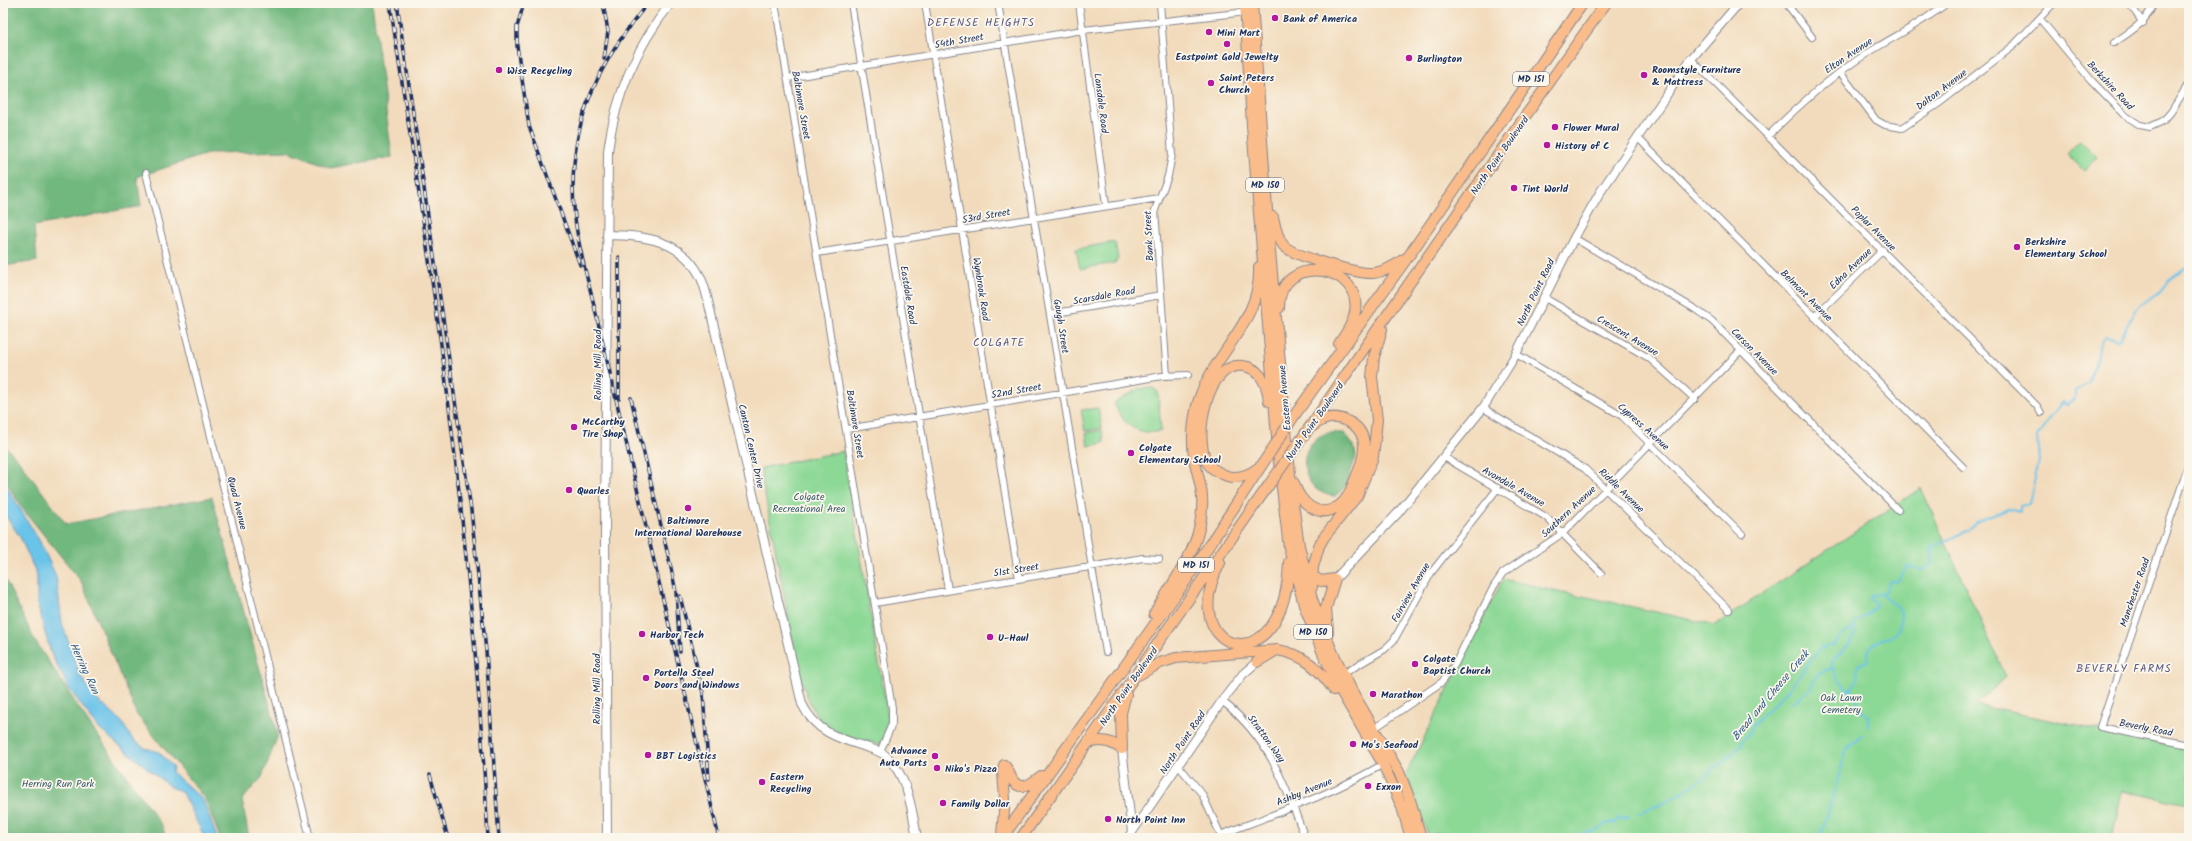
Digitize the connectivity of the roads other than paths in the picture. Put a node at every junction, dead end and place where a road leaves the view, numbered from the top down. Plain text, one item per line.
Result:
1 (671, 3) edge
2 (775, 3) edge
3 (850, 3) edge
4 (925, 3) edge
5 (998, 3) edge
6 (1080, 3) edge
7 (1160, 3) edge
8 (1583, 3) edge
9 (1606, 3) edge
10 (1739, 3) edge
11 (1786, 3) edge
12 (1947, 3) edge
13 (2054, 3) edge
14 (2129, 3) edge
15 (2154, 3) edge
16 (1250, 7) edge
17 (2040, 19) junction
18 (1161, 21) junction
19 (2143, 23) junction
20 (1083, 30) junction
21 (1812, 37) dead end
22 (1004, 43) junction
23 (2114, 43) dead end
24 (933, 55) junction
25 (1691, 59) junction
26 (861, 67) junction
27 (1840, 72) junction
28 (788, 78) junction
29 (2189, 83) edge
30 (1768, 136) junction
31 (1637, 137) junction
32 (146, 173) dead end
33 (1264, 178) junction
34 (1159, 198) junction
35 (1106, 205) junction
36 (1034, 217) junction
37 (962, 229) junction
38 (607, 235) junction
39 (1574, 238) junction
40 (890, 241) junction
41 (1263, 244) junction
42 (1883, 250) junction
43 (817, 253) junction
44 (1410, 254) junction
45 (1161, 295) junction
46 (1543, 297) junction
47 (1050, 314) junction
48 (1814, 316) junction
49 (1386, 317) junction
50 (1740, 351) junction
51 (1516, 354) junction
52 (1280, 358) junction
53 (1330, 366) junction
54 (1167, 376) junction
55 (1188, 376) dead end
56 (1062, 393) junction
57 (1695, 399) junction
58 (990, 405) junction
59 (1483, 408) junction
60 (2041, 413) dead end
61 (918, 417) junction
62 (847, 429) junction
63 (1308, 429) junction
64 (1651, 444) junction
65 (1267, 456) junction
66 (1444, 457) junction
67 (1284, 462) junction
68 (2189, 464) edge
69 (1962, 467) dead end
70 (1498, 488) junction
71 (1607, 489) junction
72 (1898, 510) dead end
73 (1242, 525) junction
74 (1562, 533) junction
75 (1742, 534) dead end
76 (1289, 548) junction
77 (1159, 559) dead end
78 (1091, 567) junction
79 (1304, 569) junction
80 (1601, 573) dead end
81 (1312, 578) junction
82 (1019, 579) junction
83 (1335, 579) junction
84 (948, 590) junction
85 (1312, 599) junction
86 (875, 603) junction
87 (1729, 610) dead end
88 (1277, 650) junction
89 (1331, 650) junction
90 (1106, 652) dead end
91 (1257, 662) joint
92 (1123, 668) junction
93 (1343, 674) junction
94 (1132, 681) junction
95 (1222, 701) junction
96 (1351, 710) junction
97 (2100, 727) joint
98 (1371, 732) junction
99 (1088, 743) junction
100 (2189, 745) edge
101 (1122, 749) junction
102 (880, 752) junction
103 (1388, 761) junction
104 (1178, 765) junction
105 (1046, 773) junction
106 (1293, 807) junction
107 (1411, 818) junction
108 (1132, 836) edge
109 (1221, 836) edge
110 (310, 838) edge
111 (607, 838) edge
112 (917, 838) edge
113 (1001, 838) edge
114 (1021, 838) edge
115 (1305, 838) edge
116 (1411, 838) edge
117 (1421, 838) edge

1 - 38 street, Rolling Mill Road
2 - 28 street, Baltimore Street
3 - 26 street, Eastdale Road
4 - 24 street, Wynbrook Road
5 - 22 street, Gough Street
6 - 20 street, Lansdale Road
7 - 18 street, Bank Street
8 - 44 main road, North Point Boulevard / MD 151
9 - 49 main road, North Point Boulevard / MD 151
10 - 25 street, North Point Road
11 - 21 street
12 - 27 street, Elton Avenue
13 - 17 street, Dalton Avenue
14 - 19 street
15 - 19 street
16 - 18 street, 54th Street
16 - 33 main road, Eastern Avenue / MD 150
16 - 41 main road, Eastern Avenue / MD 150
17 - 27 street, Dalton Avenue
17 - 29 street, Berkshire Road
18 - 20 street, 54th Street
18 - 34 street, Bank Street
19 - 23 street
20 - 22 street, 54th Street
20 - 35 street, Lansdale Road
22 - 24 street, 54th Street
22 - 36 street, Gough Street
24 - 26 street, 54th Street
24 - 37 street, Wynbrook Road
25 - 30 street, Poplar Avenue
25 - 31 street, North Point Road
26 - 28 street, 54th Street
26 - 40 street, Eastdale Road
27 - 30 street, Elton Avenue
28 - 43 street, Baltimore Street
30 - 42 street, Poplar Avenue
31 - 39 street, North Point Road
31 - 48 street, Belmont Avenue
32 - 110 street, Quad Avenue
33 - 44 main road
33 - 52 main road, Eastern Avenue / MD 150
34 - 35 street, 53rd Street
34 - 45 street, Bank Street
35 - 36 street, 53rd Street
36 - 37 street, 53rd Street
36 - 47 street, Gough Street
37 - 40 street, 53rd Street
37 - 58 street, Wynbrook Road
38 - 102 street, Canton Center Drive
38 - 111 street, Rolling Mill Road
39 - 46 street, North Point Road
39 - 50 street, Carson Avenue
40 - 43 street, 53rd Street
40 - 61 street, Eastdale Road
41 - 67 main road, Eastern Avenue / MD 150
41 - 92 main road
42 - 48 street, Edna Avenue
42 - 60 street, Poplar Avenue
43 - 62 street, Baltimore Street
44 - 53 main road, North Point Boulevard / MD 151
45 - 47 street, Scarsdale Road
45 - 54 street, Bank Street
46 - 51 street, North Point Road
46 - 57 street, Crescent Avenue
47 - 56 street, Gough Street
48 - 69 street, Belmont Avenue
49 - 63 main road, North Point Boulevard / MD 151
49 - 81 main road
50 - 57 street, Southern Avenue
50 - 72 street, Carson Avenue
51 - 59 street, North Point Road
51 - 64 street, Cypress Avenue
52 - 53 main road
52 - 67 main road, Eastern Avenue / MD 150
53 - 65 main road, North Point Boulevard / MD 151, bridge
54 - 55 street, 52nd Street
54 - 56 street, 52nd Street
56 - 58 street, 52nd Street
56 - 78 street, Gough Street
57 - 64 street, Southern Avenue
58 - 61 street, 52nd Street
58 - 82 street, Wynbrook Road
59 - 66 street, North Point Road
59 - 71 street, Riddle Avenue
61 - 62 street, 52nd Street
61 - 84 street, Eastdale Road
62 - 86 street, Baltimore Street
63 - 67 main road
63 - 73 main road, North Point Boulevard / MD 151, bridge
64 - 71 street, Southern Avenue
64 - 75 street, Cypress Avenue
65 - 67 main road
65 - 92 main road, North Point Boulevard / MD 151
66 - 70 street, Avondale Avenue
66 - 83 street, North Point Road
67 - 76 main road, Eastern Avenue / MD 150
67 - 79 main road, Eastern Avenue / MD 150
68 - 97 street, Manchester Road
70 - 74 street, Avondale Avenue
70 - 93 street, Fairview Avenue
71 - 74 street, Southern Avenue
71 - 87 street, Riddle Avenue
73 - 76 main road
73 - 94 main road, North Point Boulevard / MD 151
74 - 80 street, Avondale Avenue
74 - 98 street, Southern Avenue
76 - 96 main road, Eastern Avenue / MD 150
77 - 78 street, 51st Street
78 - 82 street, 51st Street
78 - 90 street, Gough Street
79 - 81 main road
79 - 85 main road, Eastern Avenue / MD 150
81 - 83 main road
81 - 85 main road
82 - 84 street, 51st Street
83 - 89 main road
84 - 86 street, 51st Street
85 - 89 main road, Eastern Avenue / MD 150
86 - 102 street, Baltimore Street
88 - 91 main road
88 - 94 main road
88 - 96 main road
89 - 93 main road, Eastern Avenue / MD 150
91 - 95 street, North Point Road
92 - 105 main road, North Point Boulevard / MD 151
93 - 98 main road, Eastern Avenue / MD 150
94 - 99 main road, North Point Boulevard / MD 151
94 - 101 main road
95 - 104 street, North Point Road
95 - 106 street, Stratton Way
96 - 98 main road, Eastern Avenue / MD 150
97 - 100 street, Beverly Road
98 - 103 main road, Eastern Avenue / MD 150
99 - 101 main road
99 - 114 main road, North Point Boulevard / MD 151
101 - 108 street
102 - 112 street
103 - 106 street, Ashby Avenue
103 - 107 main road, Eastern Avenue / MD 150
104 - 108 street, North Point Road
104 - 109 street
105 - 113 main road, North Point Boulevard / MD 151
105 - 113 main road
106 - 109 street, Ashby Avenue
106 - 115 street, Stratton Way
107 - 116 main road, Eastern Avenue / MD 150
107 - 117 main road, Eastern Avenue / MD 150

